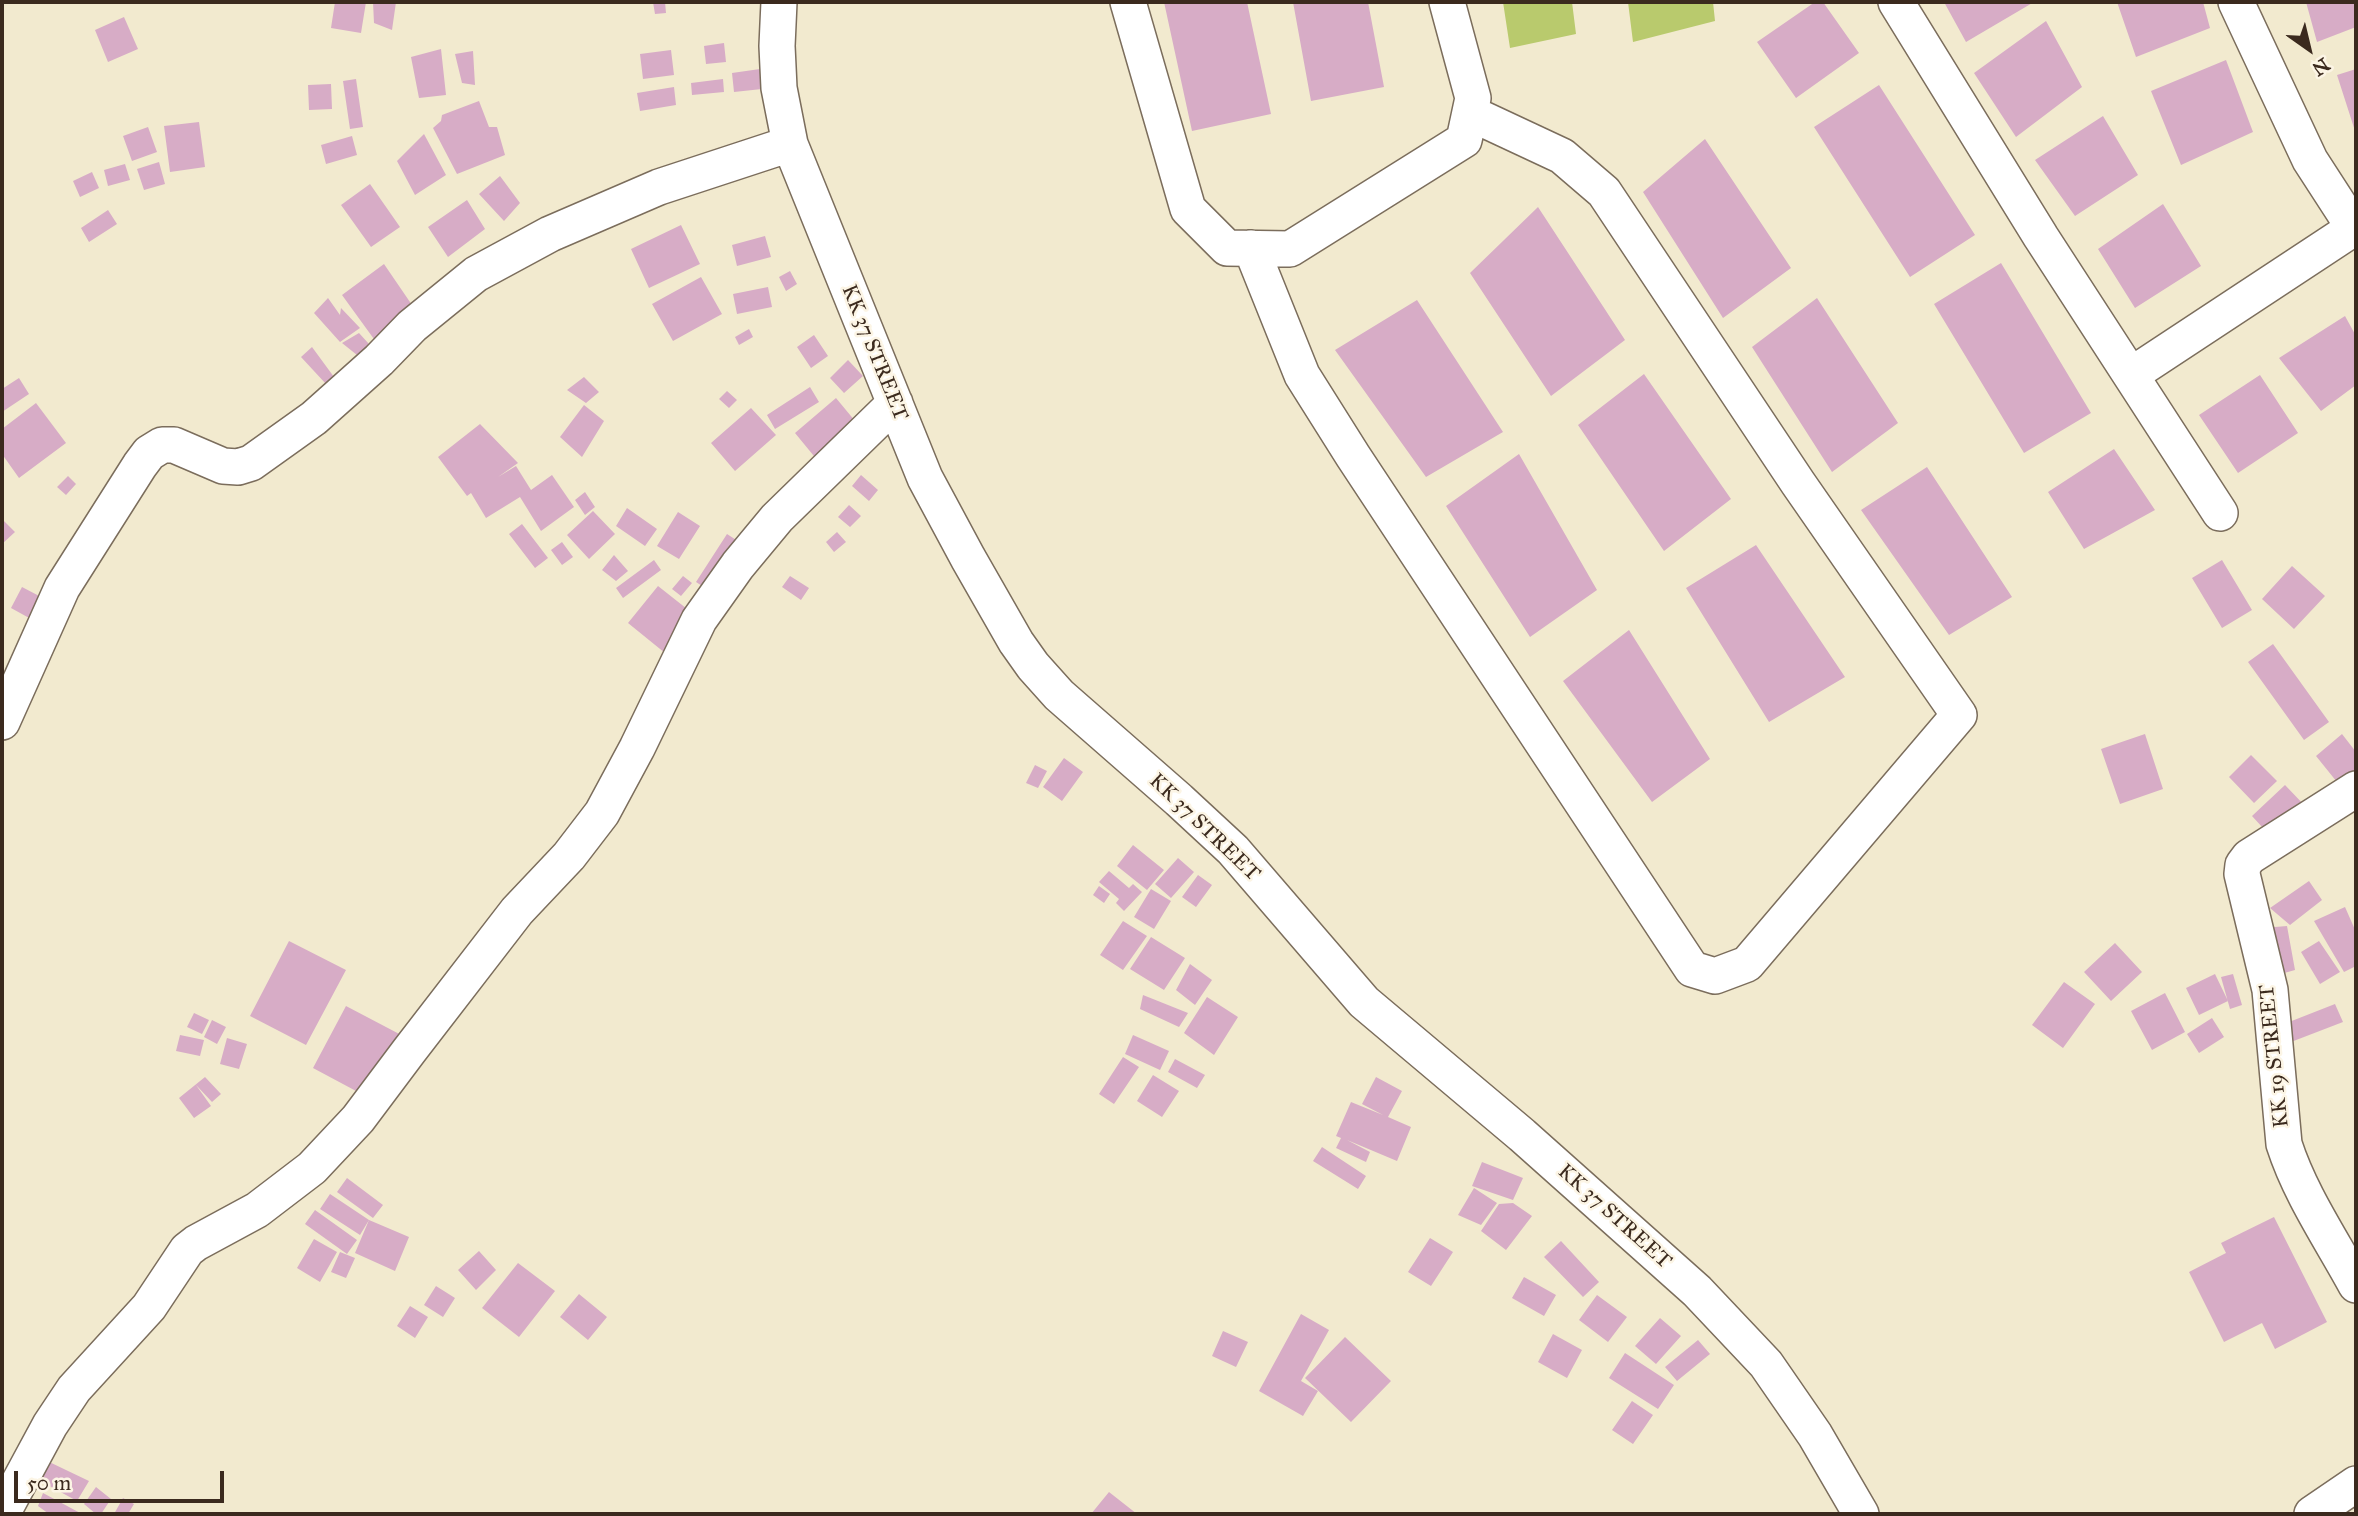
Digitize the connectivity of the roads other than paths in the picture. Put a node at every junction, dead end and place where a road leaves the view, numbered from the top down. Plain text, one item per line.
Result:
1 (779, 2) edge
2 (1128, 2) edge
3 (1447, 2) edge
4 (1896, 2) edge
5 (2236, 2) edge
6 (1470, 113) junction
7 (790, 144) junction
8 (2355, 230) edge
9 (1251, 248) junction
10 (2131, 375) junction
11 (895, 403) junction
12 (2220, 513) dead end
13 (2, 722) edge
14 (2356, 789) edge
15 (2356, 1285) edge
16 (2356, 1484) edge
17 (2, 1514) edge
18 (1861, 1514) edge
19 (2312, 1514) edge

1 - 7 street, KK 37 STREET
2 - 9 street
3 - 6 street
4 - 10 street
5 - 8 street
6 - 9 street
6 - 9 street
7 - 11 street, KK 37 STREET
7 - 13 street
8 - 10 street
10 - 12 street
11 - 17 street
11 - 18 street, KK 37 STREET
14 - 15 street, KK 19 STREET
16 - 19 street

